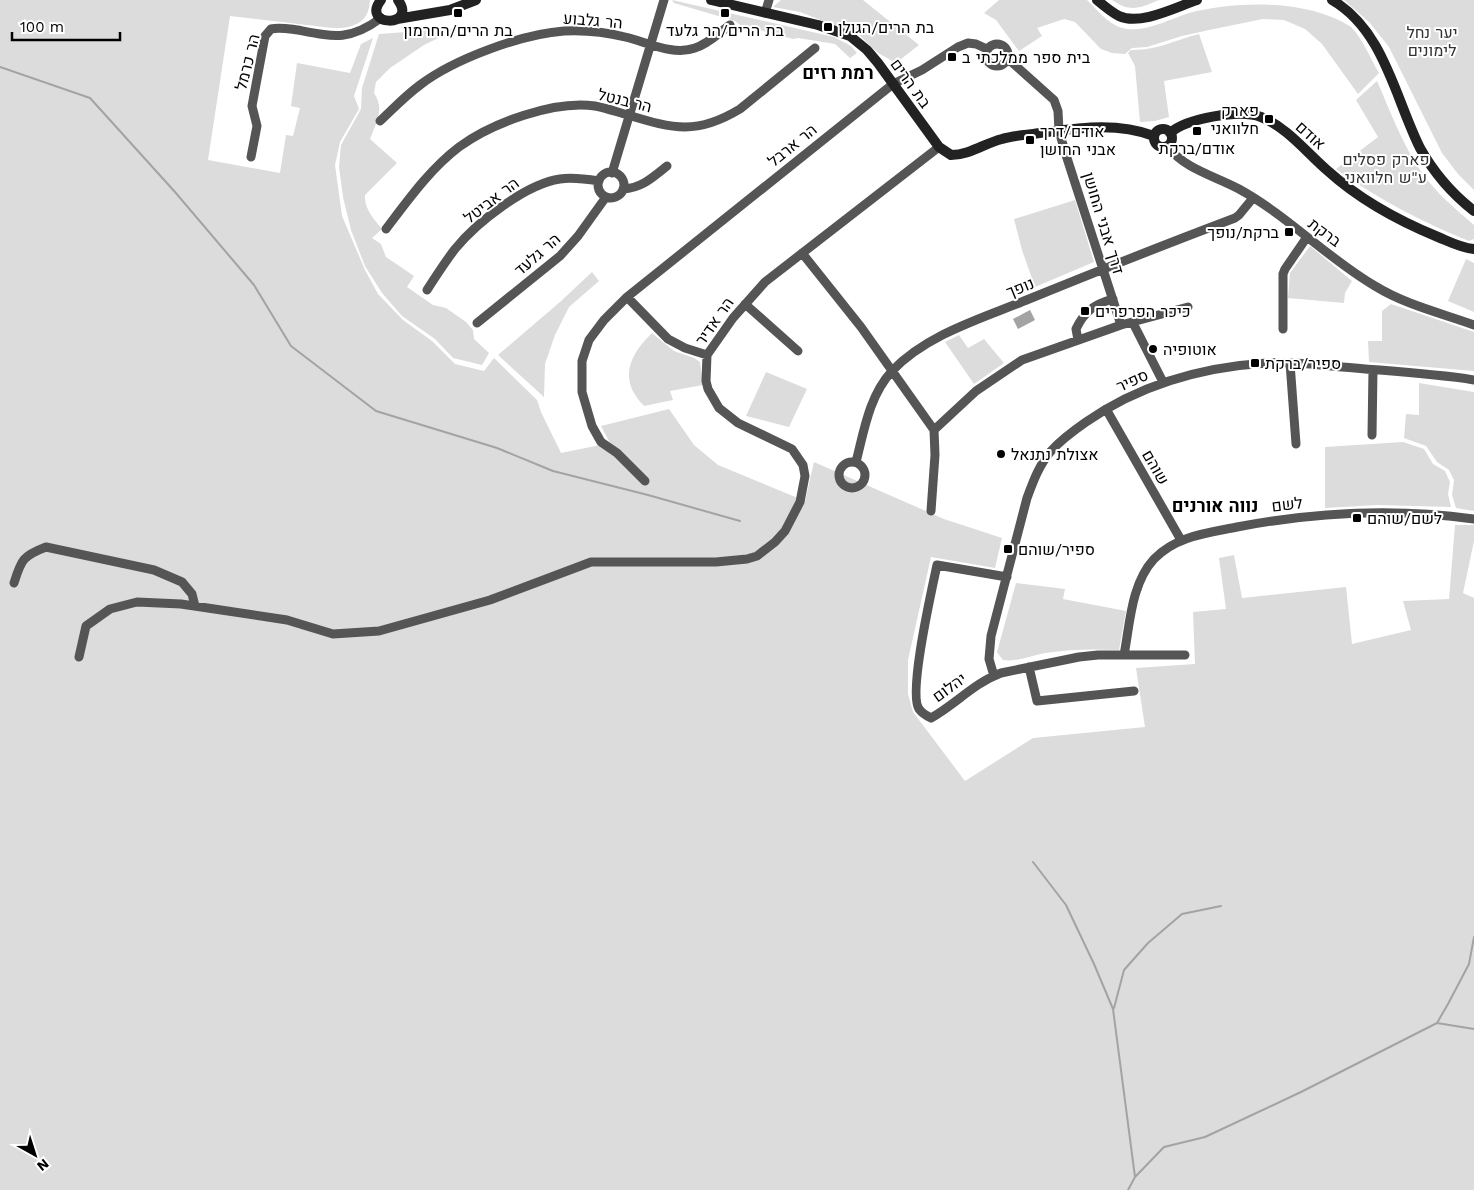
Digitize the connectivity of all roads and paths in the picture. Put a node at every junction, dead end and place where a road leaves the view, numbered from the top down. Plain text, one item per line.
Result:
1 (476, 0) edge
2 (664, 0) edge
3 (710, 0) edge
4 (769, 0) edge
5 (1097, 0) edge
6 (1197, 0) edge
7 (1332, 0) edge
8 (379, 1) edge
9 (400, 3) edge
10 (765, 13) junction
11 (428, 14) junction
12 (381, 18) junction
13 (397, 19) junction
14 (730, 24) dead end
15 (650, 44) junction
16 (815, 48) dead end
17 (987, 49) junction
18 (1008, 58) junction
19 (893, 84) junction
20 (629, 116) junction
21 (380, 120) dead end
22 (1059, 130) junction
23 (1170, 133) junction
24 (1154, 136) junction
25 (1168, 146) junction
26 (939, 147) junction
27 (251, 157) dead end
28 (667, 166) dead end
29 (612, 172) junction
30 (599, 181) junction
31 (623, 189) junction
32 (606, 198) junction
33 (1253, 198) junction
34 (1474, 211) edge
35 (386, 229) dead end
36 (1308, 237) junction
37 (1474, 249) edge
38 (802, 253) junction
39 (1102, 269) junction
40 (426, 290) dead end
41 (627, 297) junction
42 (1112, 300) junction
43 (744, 304) junction
44 (1188, 307) dead end
45 (477, 323) dead end
46 (1133, 323) junction
47 (1121, 325) junction
48 (1474, 325) edge
49 (1283, 329) dead end
50 (1078, 340) junction
51 (798, 351) dead end
52 (707, 355) junction
53 (1290, 363) junction
54 (1373, 370) junction
55 (892, 371) junction
56 (1474, 380) edge
57 (1163, 382) junction
58 (1106, 409) junction
59 (934, 430) junction
60 (1372, 435) dead end
61 (1296, 444) dead end
62 (856, 462) dead end
63 (645, 482) dead end
64 (931, 511) dead end
65 (1474, 519) edge
66 (1181, 540) junction
67 (1007, 577) junction
68 (14, 583) dead end
69 (195, 606) junction
70 (1124, 655) junction
71 (1185, 655) dead end
72 (80, 657) dead end
73 (1029, 667) junction
74 (994, 676) junction
75 (1134, 691) dead end

1 - 11 street
2 - 15 street
3 - 10 street, בת הרים
4 - 10 street
5 - 6 street
7 - 34 street
8 - 12 street
9 - 11 street
9 - 13 street
10 - 19 street, בת הרים
11 - 13 street
12 - 13 street
12 - 27 street, הר כרמל
14 - 15 street, הר גלבוע
15 - 20 street
15 - 21 street, הר גלבוע
16 - 20 street, הר בנטל
17 - 18 street
17 - 18 street
17 - 19 street, הר ארבל
18 - 22 street, דרך אבני החושן
19 - 26 street, בת הרים
19 - 41 street, הר ארבל
20 - 29 street
20 - 35 street, הר בנטל
22 - 24 street
22 - 26 street
22 - 39 street, דרך אבני החושן
23 - 24 street
23 - 25 street
23 - 37 street, אודם
24 - 25 street
25 - 33 street, ברקת
26 - 38 street, הר אדיר
28 - 31 street
29 - 30 street
29 - 31 street
30 - 32 street
30 - 40 street, הר אביטל
31 - 32 street
32 - 45 street, הר גלעד
33 - 36 street, ברקת
33 - 39 street, נופך
36 - 48 street, ברקת
36 - 49 street
38 - 43 street, הר אדיר
38 - 55 street
39 - 42 street, דרך אבני החושן
39 - 55 street, נופך
41 - 52 street
41 - 63 street, הר ארבל
42 - 47 street, דרך אבני החושן
42 - 50 street
43 - 51 street
43 - 52 street, הר אדיר
44 - 46 street
46 - 47 street
46 - 57 street
47 - 50 street
50 - 59 street
52 - 69 street, הר אדיר
53 - 54 street, ספיר
53 - 57 street, ספיר
53 - 61 street
54 - 56 street, ספיר
54 - 60 street
55 - 59 street
55 - 62 street, נופך
57 - 58 street, ספיר
58 - 66 street, שוהם
58 - 67 street, ספיר
59 - 64 street
65 - 66 street, לשם
66 - 70 street, לשם
67 - 74 street, ספיר
67 - 74 street, יהלום
68 - 69 street
69 - 72 street, הר אדיר
70 - 71 street, יהלום
70 - 73 street, יהלום
73 - 74 street, יהלום
73 - 75 street

